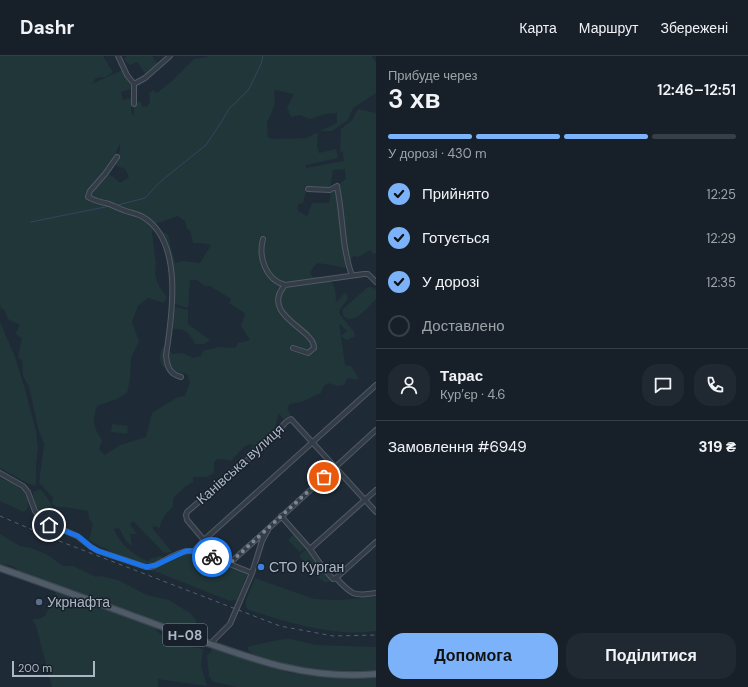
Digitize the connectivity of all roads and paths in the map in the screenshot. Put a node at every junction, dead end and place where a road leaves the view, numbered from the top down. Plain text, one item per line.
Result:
1 (118, 56) edge
2 (170, 56) edge
3 (134, 84) junction
4 (134, 104) dead end
5 (117, 157) dead end
6 (308, 189) dead end
7 (263, 239) dead end
8 (352, 275) junction
9 (376, 282) edge
10 (285, 285) junction
11 (293, 348) dead end
12 (181, 376) dead end
13 (376, 385) edge
14 (376, 430) edge
15 (313, 442) junction
16 (335, 467) junction
17 (0, 473) edge
18 (376, 490) edge
19 (365, 500) junction
20 (376, 512) edge
21 (281, 516) junction
22 (269, 528) junction
23 (204, 540) junction
24 (376, 542) edge
25 (252, 543) junction
26 (259, 548) junction
27 (310, 549) junction
28 (194, 551) junction
29 (224, 562) junction
30 (0, 568) edge
31 (252, 573) junction
32 (336, 578) junction
33 (376, 593) edge
34 (210, 644) junction
35 (376, 674) edge

1 - 3 street
2 - 3 street
3 - 4 street
5 - 12 street
6 - 8 street
7 - 10 street
8 - 9 street
8 - 10 street
10 - 11 street
13 - 15 street
14 - 16 street
15 - 16 street, Канівська вулиця
15 - 23 street
15 - 23 street, Канівська вулиця
16 - 19 street, Канівська вулиця
16 - 21 street
17 - 28 street
18 - 19 street
19 - 20 street, Канівська вулиця
19 - 27 street
21 - 22 street
21 - 27 street
22 - 25 street
22 - 26 street
23 - 28 street
24 - 32 street
25 - 26 street
25 - 29 street
26 - 31 street
27 - 32 street
28 - 29 street
29 - 31 street
30 - 34 main road, Н-08
31 - 34 street
32 - 33 street
34 - 35 main road, Н-08

